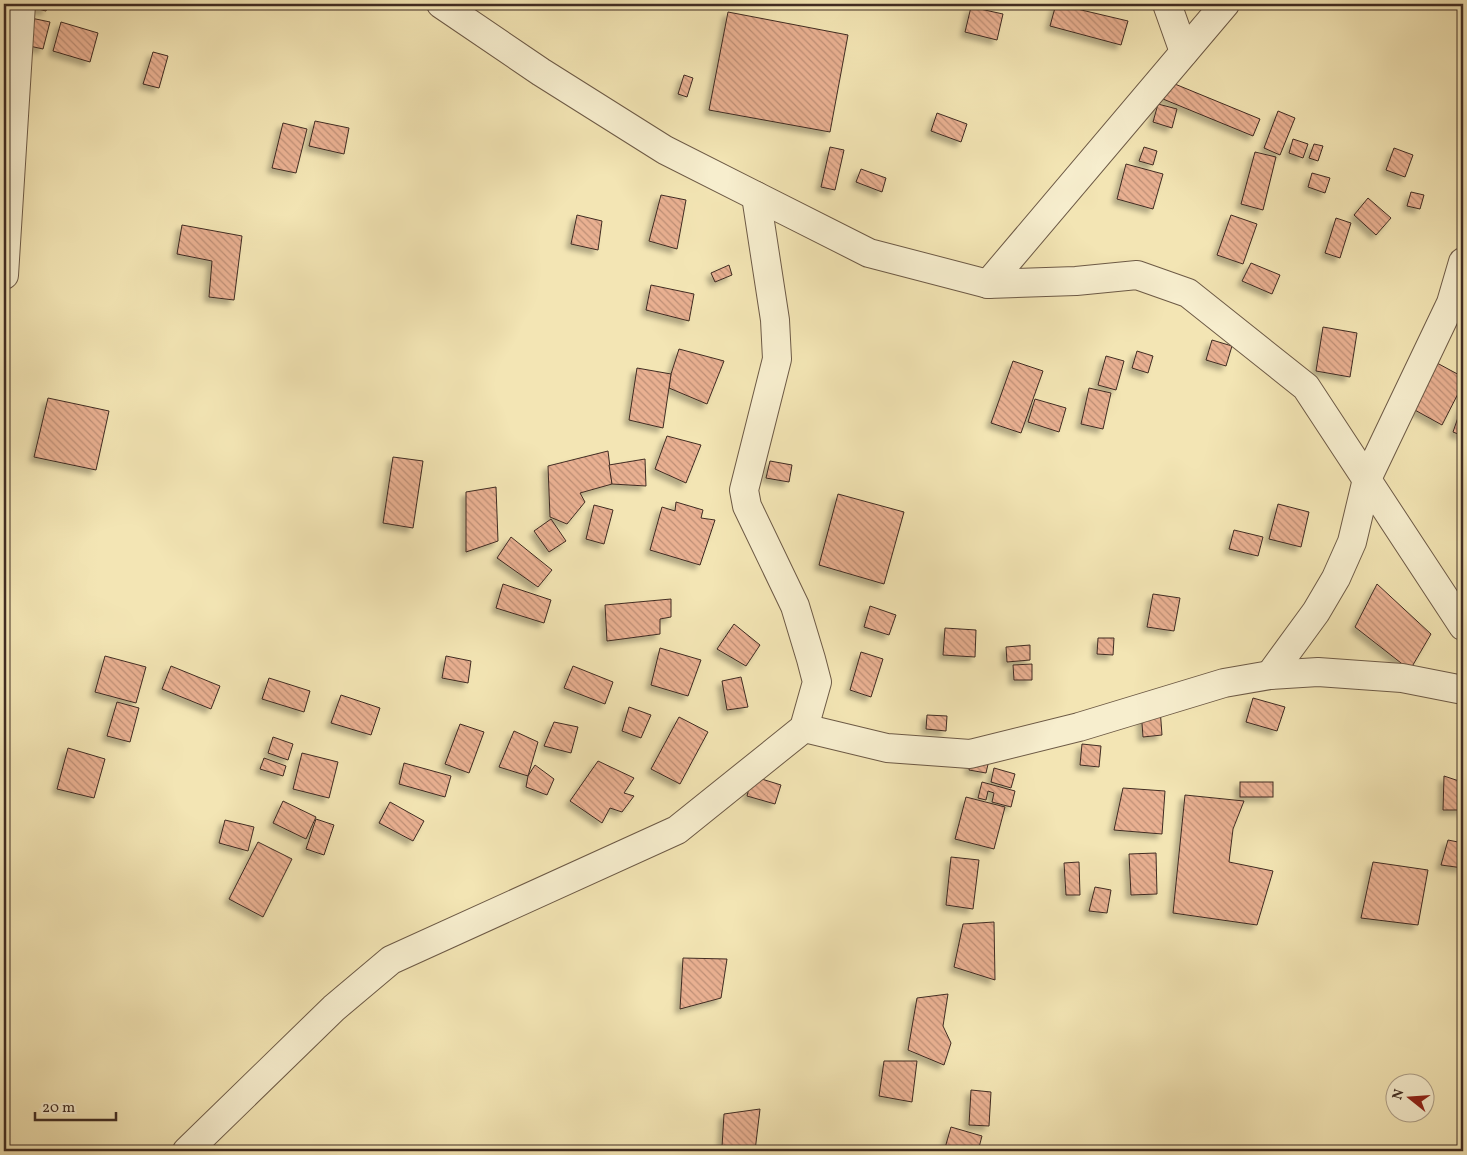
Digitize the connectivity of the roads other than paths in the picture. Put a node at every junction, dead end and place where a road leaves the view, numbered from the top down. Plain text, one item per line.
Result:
1 (21, 4) edge
2 (441, 4) edge
3 (1168, 4) edge
4 (1225, 4) edge
5 (1184, 52) junction
6 (756, 196) junction
7 (1463, 262) edge
8 (4, 275) edge
9 (988, 284) junction
10 (1367, 479) junction
11 (1463, 626) edge
12 (1270, 675) junction
13 (1463, 690) edge
14 (804, 728) junction
15 (187, 1151) edge

1 - 8 street
2 - 6 street
3 - 5 street
4 - 5 street
5 - 9 street
6 - 9 street
6 - 14 street
7 - 10 street
9 - 10 street
10 - 11 street
10 - 12 street
12 - 13 street
12 - 14 street
14 - 15 street

